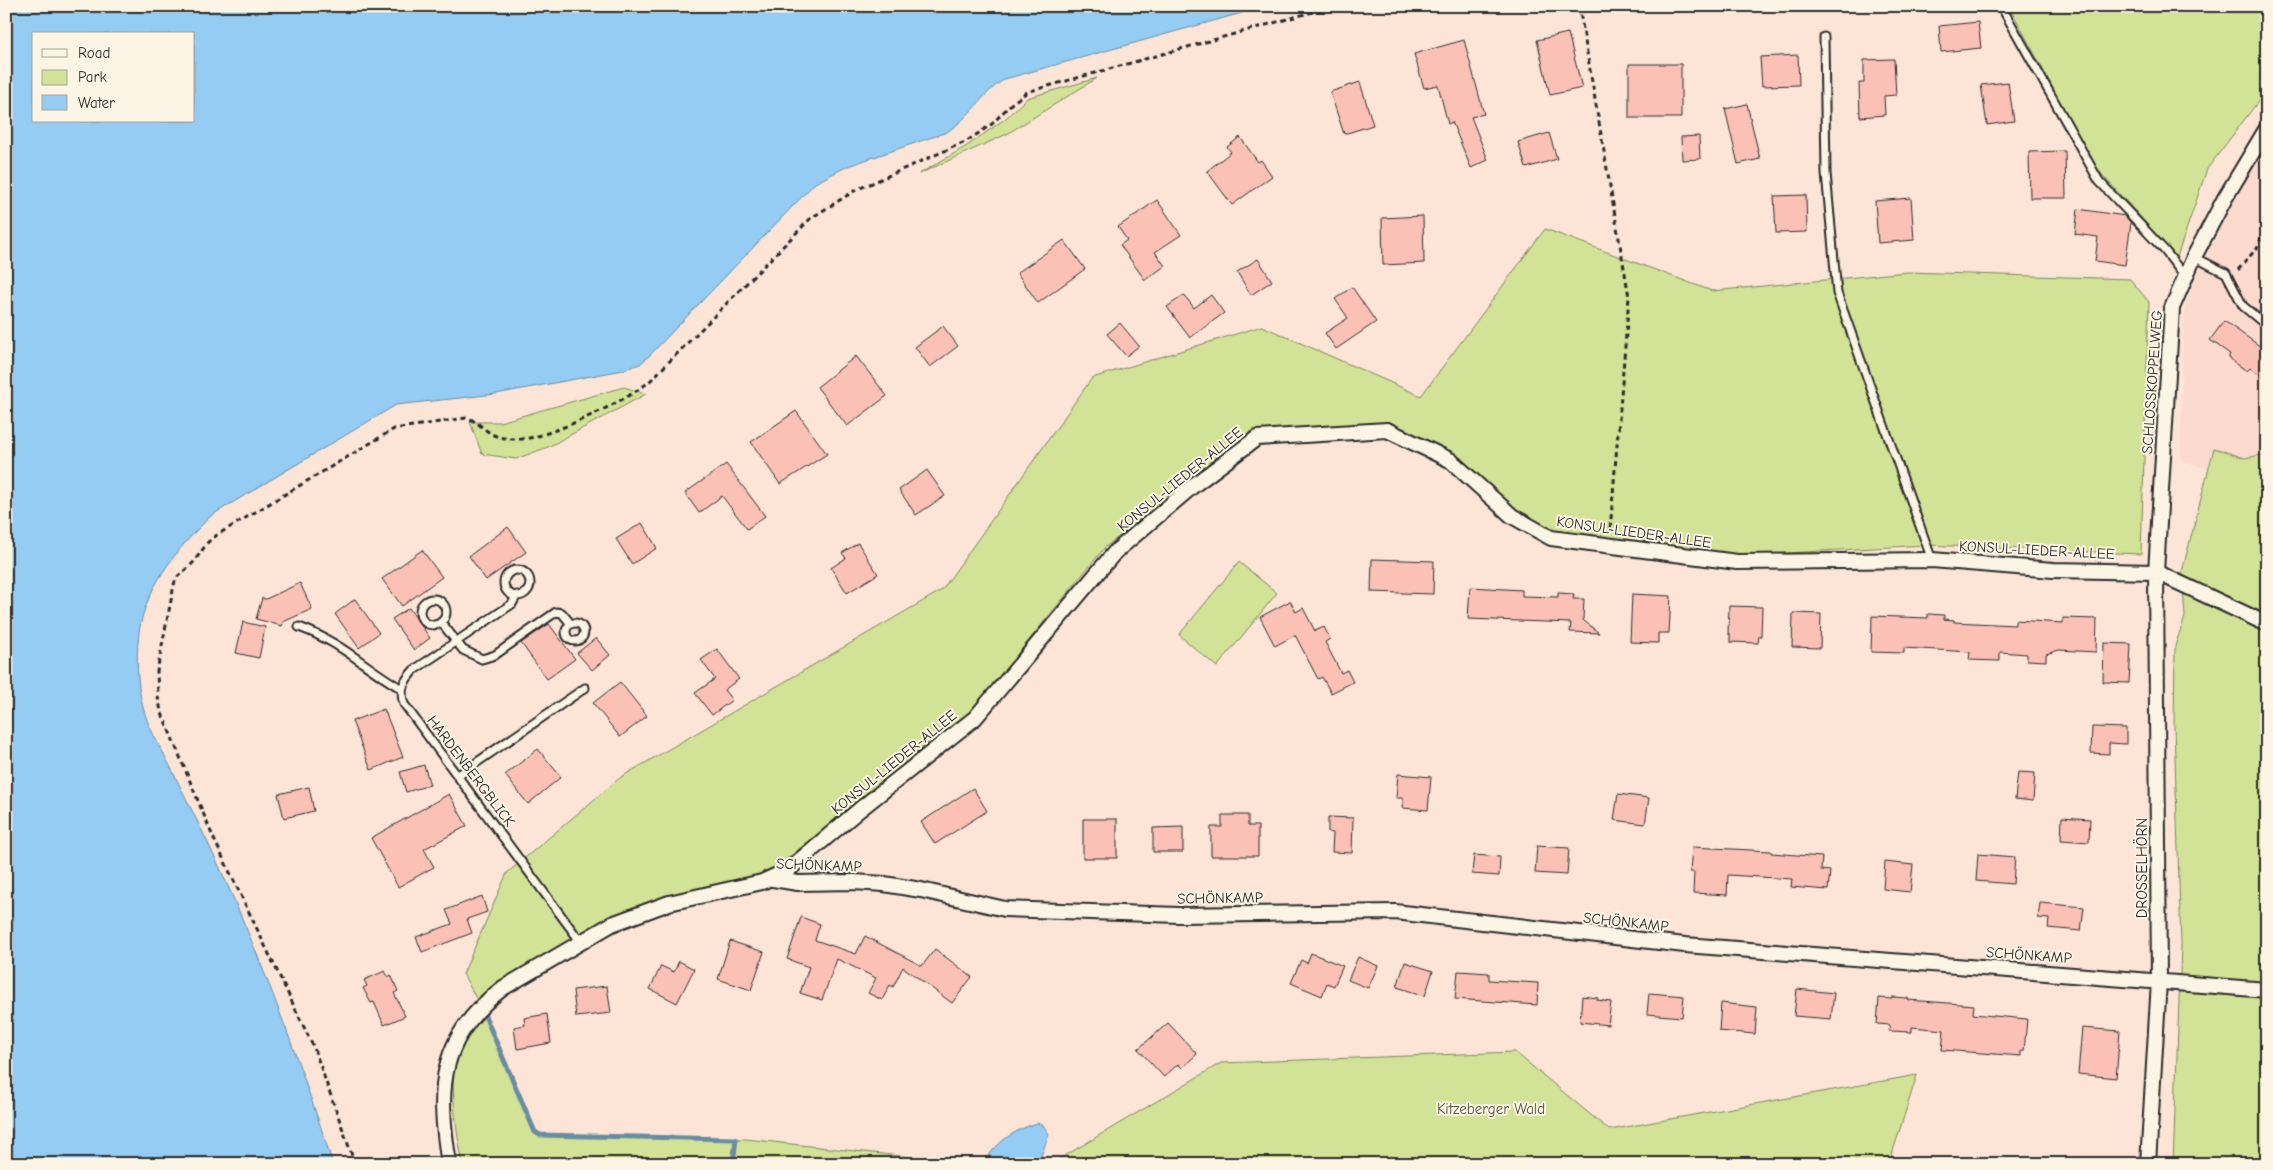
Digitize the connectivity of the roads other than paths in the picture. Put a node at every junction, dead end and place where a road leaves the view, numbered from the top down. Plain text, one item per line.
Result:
1 (2001, 6) edge
2 (1824, 37) dead end
3 (2267, 128) edge
4 (2194, 256) junction
5 (2186, 278) junction
6 (2267, 326) edge
7 (1932, 560) junction
8 (2156, 572) junction
9 (517, 595) dead end
10 (441, 622) dead end
11 (571, 624) dead end
12 (2267, 624) edge
13 (299, 627) dead end
14 (456, 642) junction
15 (585, 688) dead end
16 (402, 689) junction
17 (457, 776) junction
18 (773, 879) junction
19 (580, 941) junction
20 (2159, 981) junction
21 (2267, 990) edge
22 (449, 1164) edge
23 (2148, 1164) edge

1 - 5 lane
2 - 7 lane
3 - 4 street, SCHLOSSKOPPELWEG
4 - 5 street, SCHLOSSKOPPELWEG
4 - 6 lane
5 - 8 street, SCHLOSSKOPPELWEG
7 - 8 street, KONSUL-LIEDER-ALLEE
7 - 18 street, KONSUL-LIEDER-ALLEE
8 - 12 street, KONSUL-LIEDER-ALLEE
8 - 20 street, DROSSELHÖRN
9 - 14 lane
10 - 14 lane
11 - 14 lane
13 - 16 lane
14 - 16 lane
15 - 17 lane
16 - 17 lane, HARDENBERGBLICK
17 - 19 lane, HARDENBERGBLICK
18 - 19 street, SCHÖNKAMP
18 - 20 street, SCHÖNKAMP
19 - 22 street, SCHÖNKAMP
20 - 21 street, SCHÖNKAMP
20 - 23 street, DROSSELHÖRN

